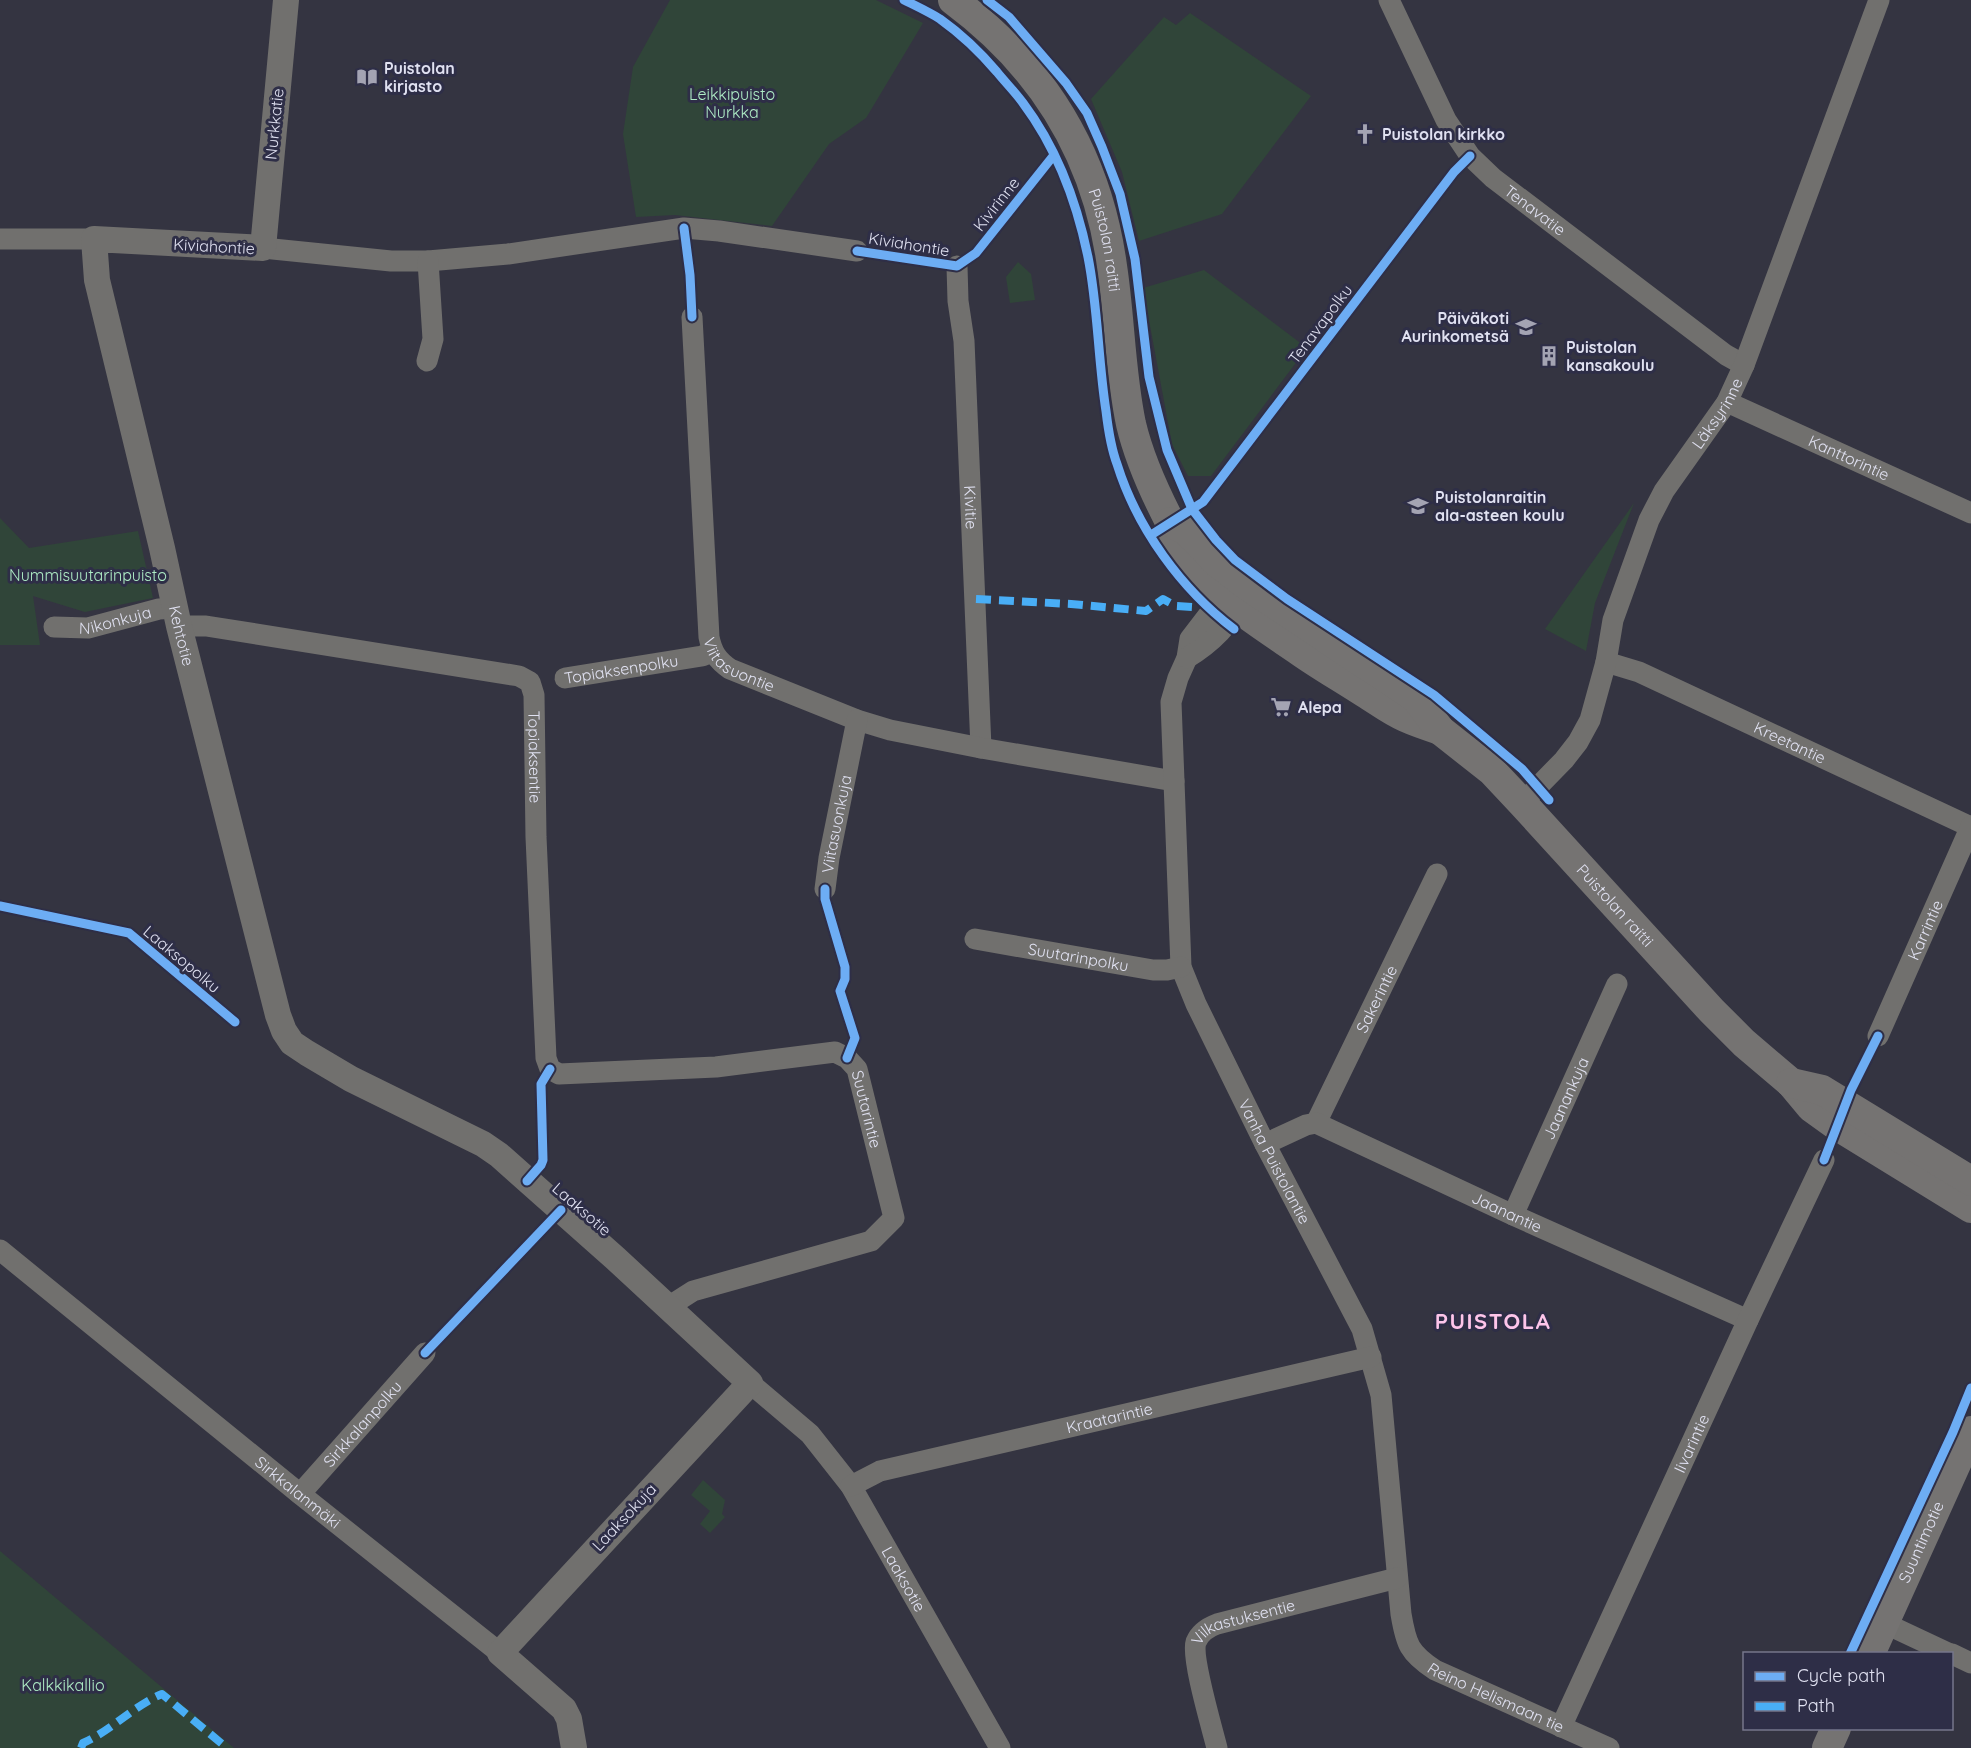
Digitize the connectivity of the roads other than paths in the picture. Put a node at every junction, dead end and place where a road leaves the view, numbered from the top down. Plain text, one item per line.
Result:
1 (286, 0) edge
2 (953, 0) edge
3 (1389, 0) edge
4 (1879, 0) edge
5 (0, 239) edge
6 (94, 239) junction
7 (263, 248) junction
8 (857, 251) dead end
9 (428, 261) junction
10 (957, 266) dead end
11 (692, 317) dead end
12 (427, 360) dead end
13 (1744, 365) junction
14 (1727, 402) junction
15 (1971, 513) edge
16 (1236, 596) junction
17 (177, 616) junction
18 (54, 627) dead end
19 (712, 652) junction
20 (1606, 662) junction
21 (565, 678) dead end
22 (857, 720) junction
23 (981, 748) junction
24 (1174, 781) junction
25 (1522, 803) junction
26 (1971, 827) edge
27 (1437, 874) dead end
28 (825, 889) dead end
29 (975, 939) dead end
30 (1181, 967) junction
31 (1617, 984) dead end
32 (284, 1031) joint
33 (1878, 1036) dead end
34 (550, 1069) joint
35 (1791, 1083) junction
36 (1316, 1123) junction
37 (1265, 1144) junction
38 (1824, 1160) dead end
39 (1971, 1181) edge
40 (1971, 1209) edge
41 (1513, 1215) junction
42 (0, 1250) edge
43 (668, 1307) junction
44 (1748, 1320) junction
45 (425, 1353) dead end
46 (1371, 1357) junction
47 (750, 1383) junction
48 (1971, 1431) edge
49 (851, 1486) junction
50 (300, 1494) junction
51 (1397, 1578) junction
52 (1884, 1623) junction
53 (1870, 1652) edge
54 (1947, 1652) edge
55 (500, 1653) junction
56 (1953, 1655) edge
57 (1418, 1659) joint
58 (1971, 1663) edge
59 (1561, 1727) junction
60 (1835, 1730) edge
61 (574, 1748) edge
62 (999, 1748) edge
63 (1216, 1748) edge
64 (1609, 1748) edge
65 (1827, 1748) edge

1 - 7 street, Nurkkatie
2 - 16 main road, Puistolan raitti
3 - 13 street, Tenavatie
4 - 13 street, Läksyrinne
5 - 6 street, Kiviahontie
6 - 7 street, Kiviahontie
6 - 17 street, Kehtotie
7 - 9 street, Kiviahontie
8 - 9 street, Kiviahontie
9 - 12 street
10 - 23 street, Kivitie
11 - 19 street, Viitasuontie
13 - 14 street, Läksyrinne
14 - 15 street, Kanttorintie
14 - 20 street, Läksyrinne
16 - 24 street, Vanha Puistolantie
16 - 25 main road, Puistolan raitti
17 - 18 street, Nikonkuja
17 - 32 street, Kehtotie
17 - 34 street, Topiaksentie
19 - 21 street, Topiaksenpolku
19 - 22 street, Viitasuontie
20 - 25 street, Läksyrinne
20 - 26 street, Kreetantie
22 - 23 street, Viitasuontie
22 - 28 street, Viitasuonkuja
23 - 24 street, Viitasuontie
24 - 30 street, Vanha Puistolantie
25 - 35 main road, Puistolan raitti
26 - 33 street, Karrintie
27 - 36 street, Sakerintie
29 - 30 street, Suutarinpolku
30 - 37 street, Vanha Puistolantie
31 - 41 street, Jaanankuja
32 - 43 street, Laaksotie
34 - 43 street, Suutarintie
35 - 39 main road, Puistolan raitti
35 - 40 main road, Puistolan raitti
36 - 37 street
36 - 41 street, Jaanantie
37 - 46 street, Vanha Puistolantie
38 - 44 street, Iivarintie
41 - 44 street, Jaanantie
42 - 50 street, Sirkkalanmäki
43 - 47 street, Laaksotie
44 - 59 street, Iivarintie
45 - 50 street, Sirkkalanpolku
46 - 49 street, Kraatarintie
46 - 51 street, Vanha Puistolantie
47 - 49 street, Laaksotie
47 - 55 street, Laaksokuja
48 - 52 main road, Suuntimotie
49 - 62 street, Laaksotie
50 - 55 street, Sirkkalanmäki
51 - 57 street, Vanha Puistolantie
51 - 63 street, Vilkastuksentie
52 - 53 main road, Suuntimotie
52 - 54 street
55 - 61 street, Sirkkalanmäki
56 - 58 street
57 - 59 street, Reino Helismaan tie
59 - 64 street, Reino Helismaan tie
60 - 65 main road

